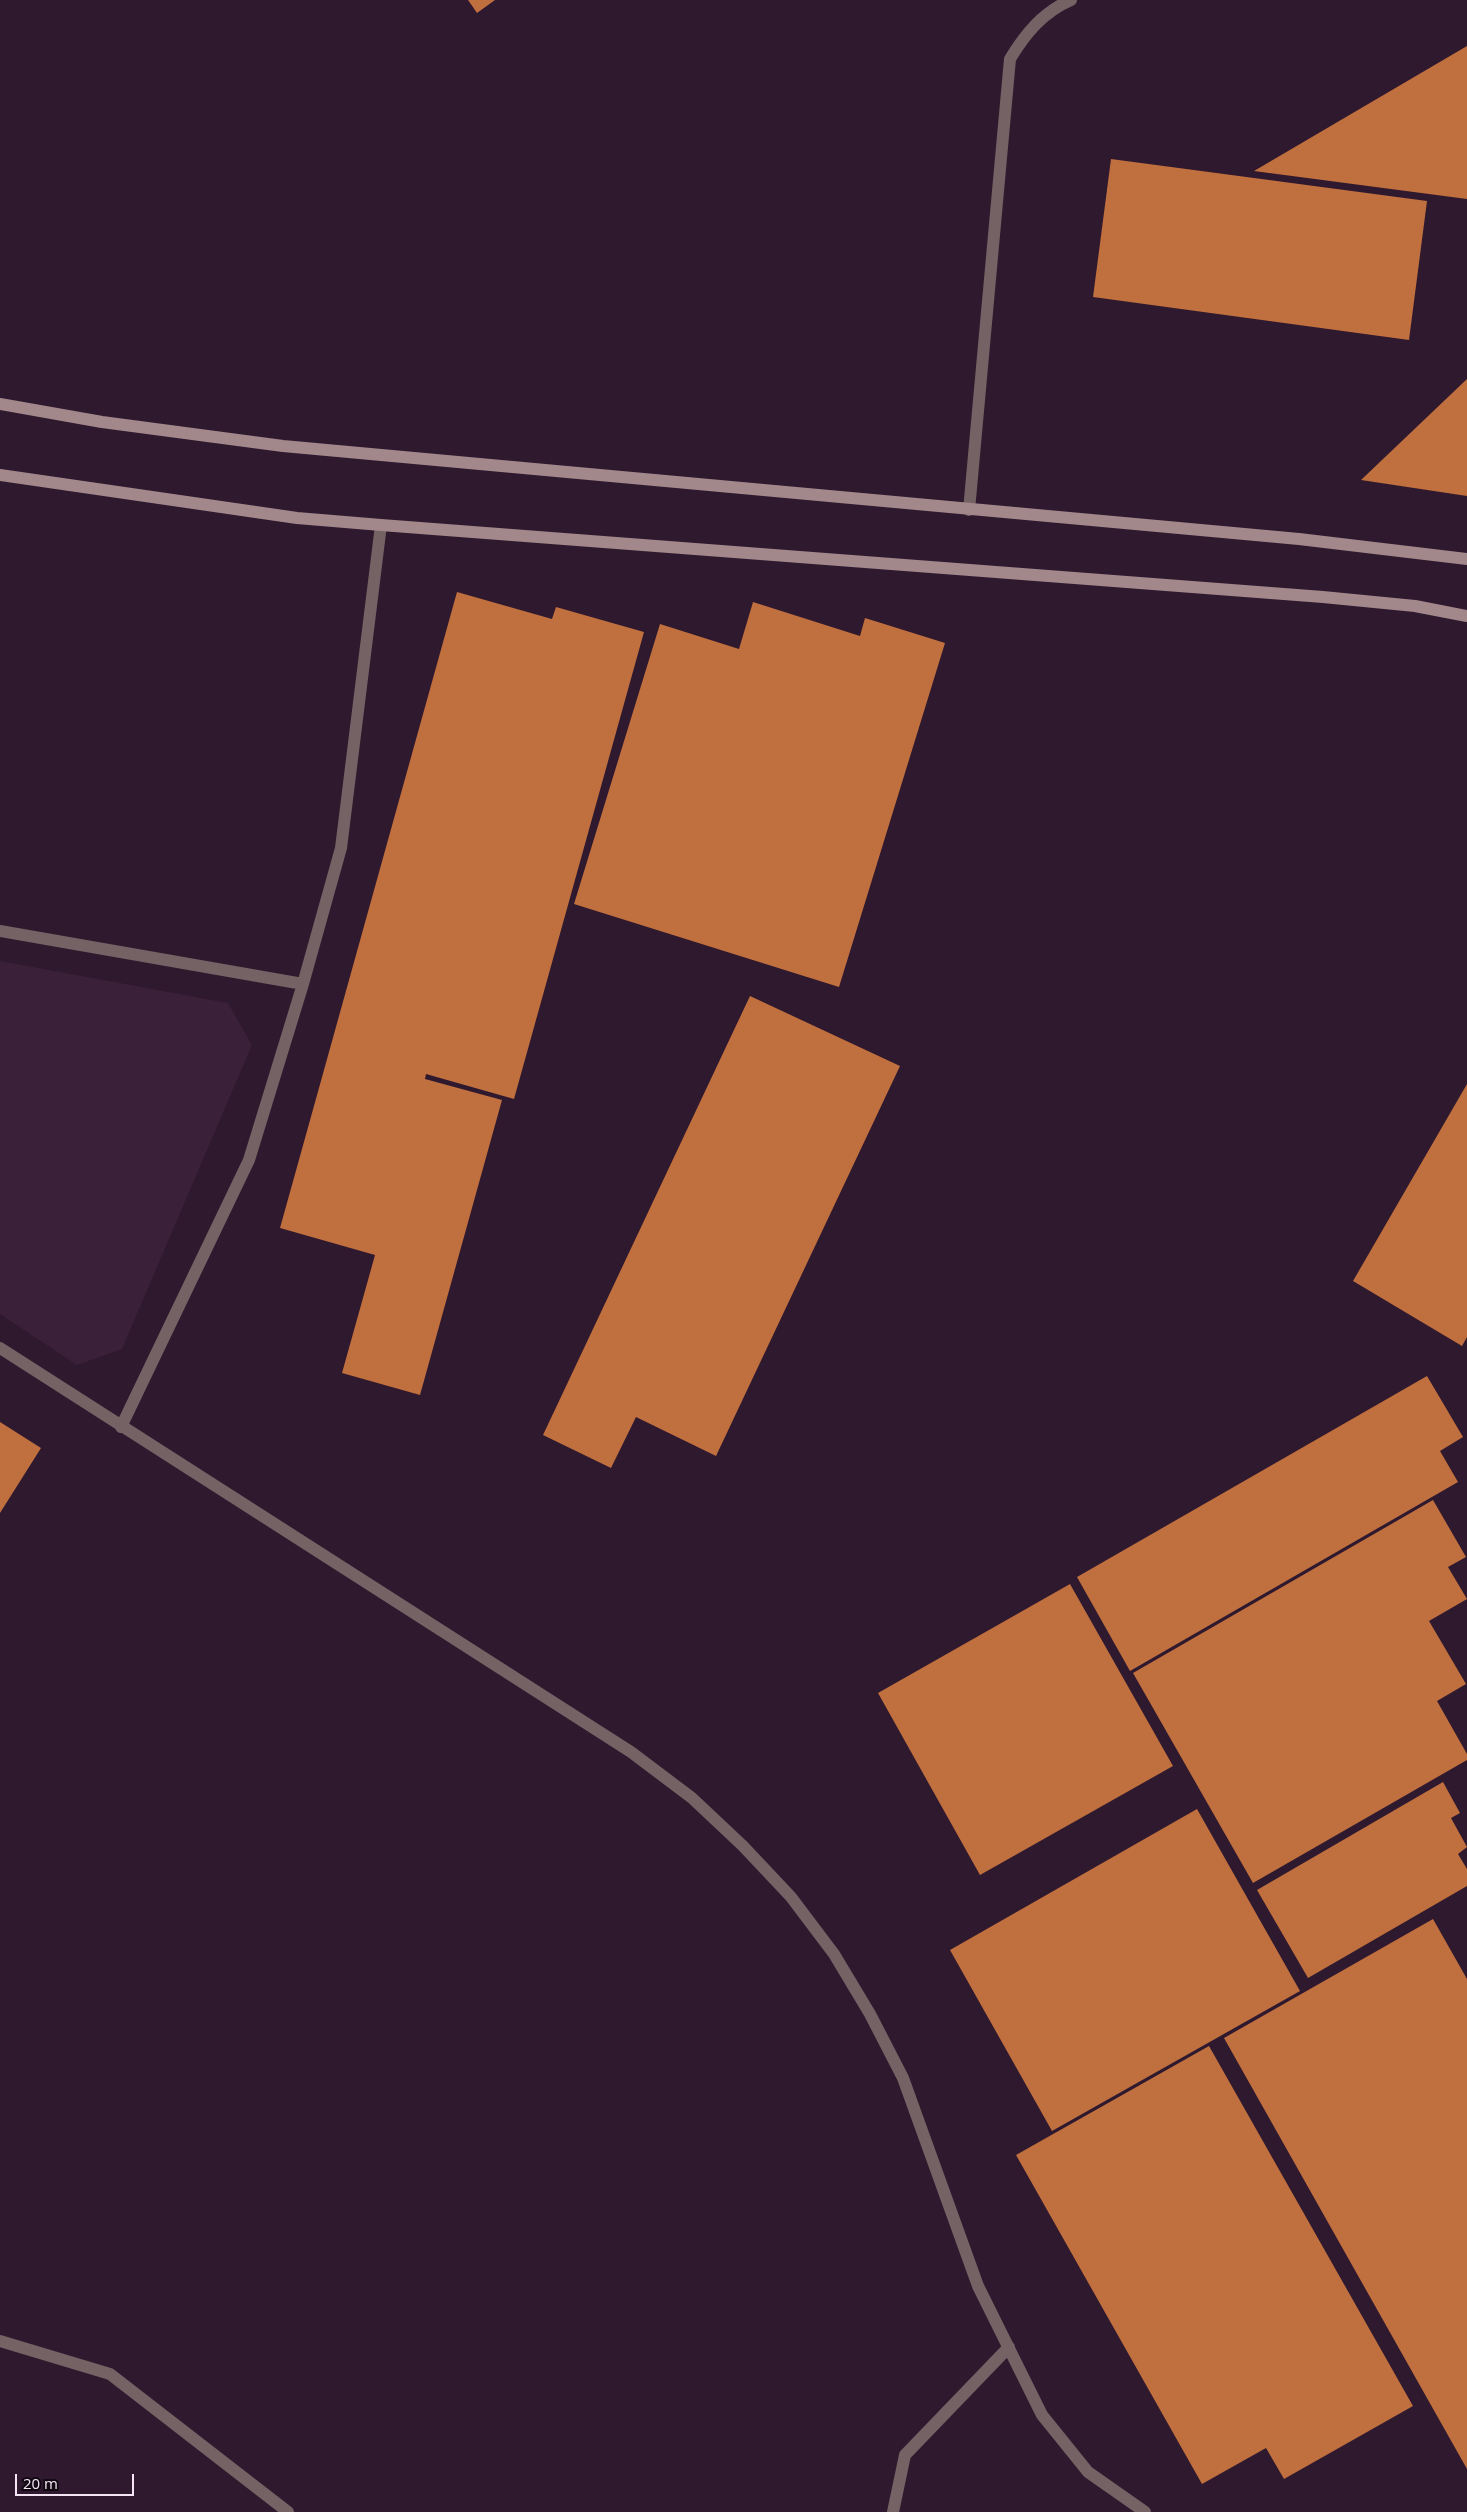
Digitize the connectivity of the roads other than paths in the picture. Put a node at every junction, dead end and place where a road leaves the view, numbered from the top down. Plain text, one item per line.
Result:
1 (1071, 0) edge
2 (0, 404) edge
3 (0, 475) edge
4 (969, 510) junction
5 (381, 526) junction
6 (1467, 559) edge
7 (1467, 616) edge
8 (0, 931) edge
9 (303, 984) junction
10 (0, 1348) edge
11 (121, 1427) junction
12 (0, 2341) edge
13 (1009, 2347) junction
14 (288, 2512) edge
15 (893, 2512) edge
16 (1145, 2512) edge

1 - 4 street
2 - 4 street
3 - 5 street
4 - 6 street
5 - 7 street
5 - 9 street
8 - 9 street
9 - 11 street
10 - 11 street
11 - 13 street
12 - 14 street
13 - 15 street
13 - 16 street

